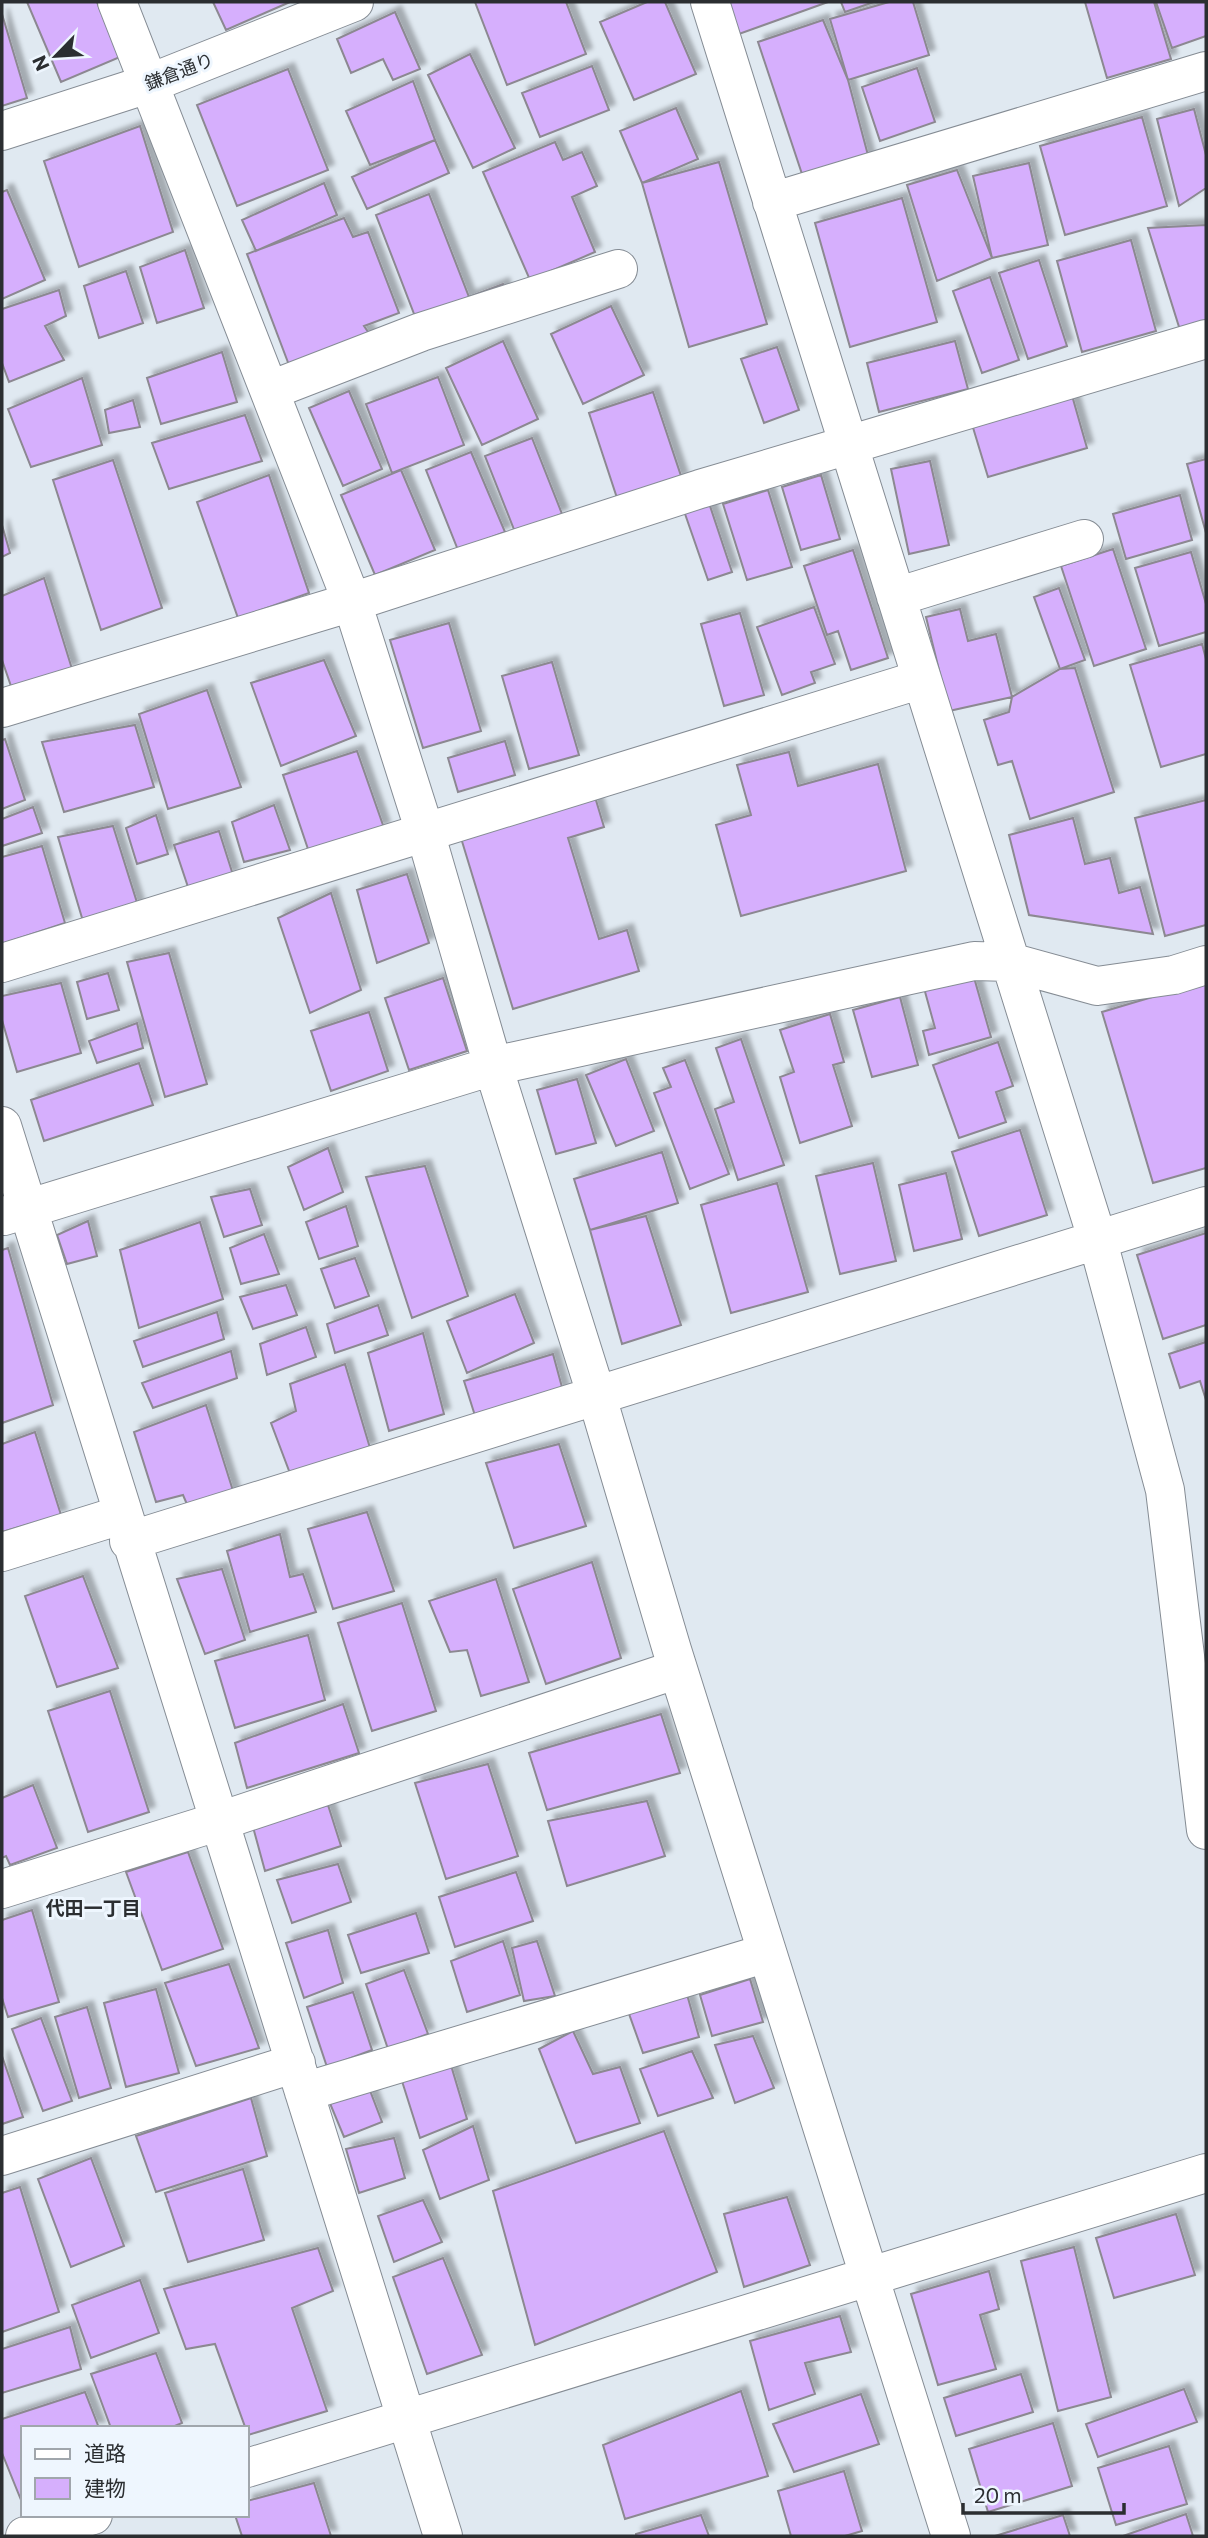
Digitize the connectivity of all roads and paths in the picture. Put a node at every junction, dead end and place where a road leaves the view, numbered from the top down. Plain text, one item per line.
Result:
1 (117, 2) edge
2 (354, 2) edge
3 (710, 2) edge
4 (1206, 71) edge
5 (148, 84) junction
6 (2, 131) edge
7 (772, 202) junction
8 (618, 269) dead end
9 (1206, 338) edge
10 (271, 390) junction
11 (847, 447) junction
12 (1084, 539) dead end
13 (897, 597) junction
14 (352, 602) junction
15 (922, 679) junction
16 (2, 708) edge
17 (425, 832) junction
18 (1010, 962) junction
19 (2, 963) edge
20 (1206, 965) edge
21 (493, 1066) junction
22 (2, 1126) edge
23 (1206, 1206) edge
24 (14, 1212) edge
25 (1097, 1238) junction
26 (597, 1397) junction
27 (125, 1528) junction
28 (2, 1552) edge
29 (678, 1669) junction
30 (1204, 1783) edge
31 (220, 1821) junction
32 (1206, 1830) edge
33 (2, 1889) edge
34 (767, 1953) junction
35 (300, 2078) junction
36 (2, 2156) edge
37 (1206, 2173) edge
38 (871, 2279) junction
39 (406, 2420) junction
40 (248, 2468) edge
41 (87, 2517) edge
42 (25, 2536) edge
43 (443, 2536) edge
44 (951, 2536) edge

1 - 5 street
2 - 5 street, 鎌倉通り
3 - 7 street
4 - 7 street
5 - 6 street, 鎌倉通り
5 - 10 street
7 - 11 street
8 - 10 street
9 - 11 street
10 - 14 street
11 - 13 street
11 - 14 street
12 - 13 street
13 - 15 street
14 - 16 street
14 - 17 street
15 - 17 street
15 - 18 street
17 - 19 street
17 - 21 street
18 - 20 street
18 - 21 street
18 - 25 street
21 - 24 street
21 - 26 street
22 - 24 street
23 - 25 street
24 - 27 street
25 - 26 street
25 - 30 street
26 - 27 street
26 - 29 street
27 - 28 street
27 - 31 street
29 - 31 street
29 - 34 street
30 - 32 street
31 - 33 street
31 - 35 street
34 - 35 street
34 - 38 street
35 - 36 street
35 - 39 street
37 - 38 street
38 - 39 street
38 - 44 street
39 - 40 street
39 - 43 street
41 - 42 street

